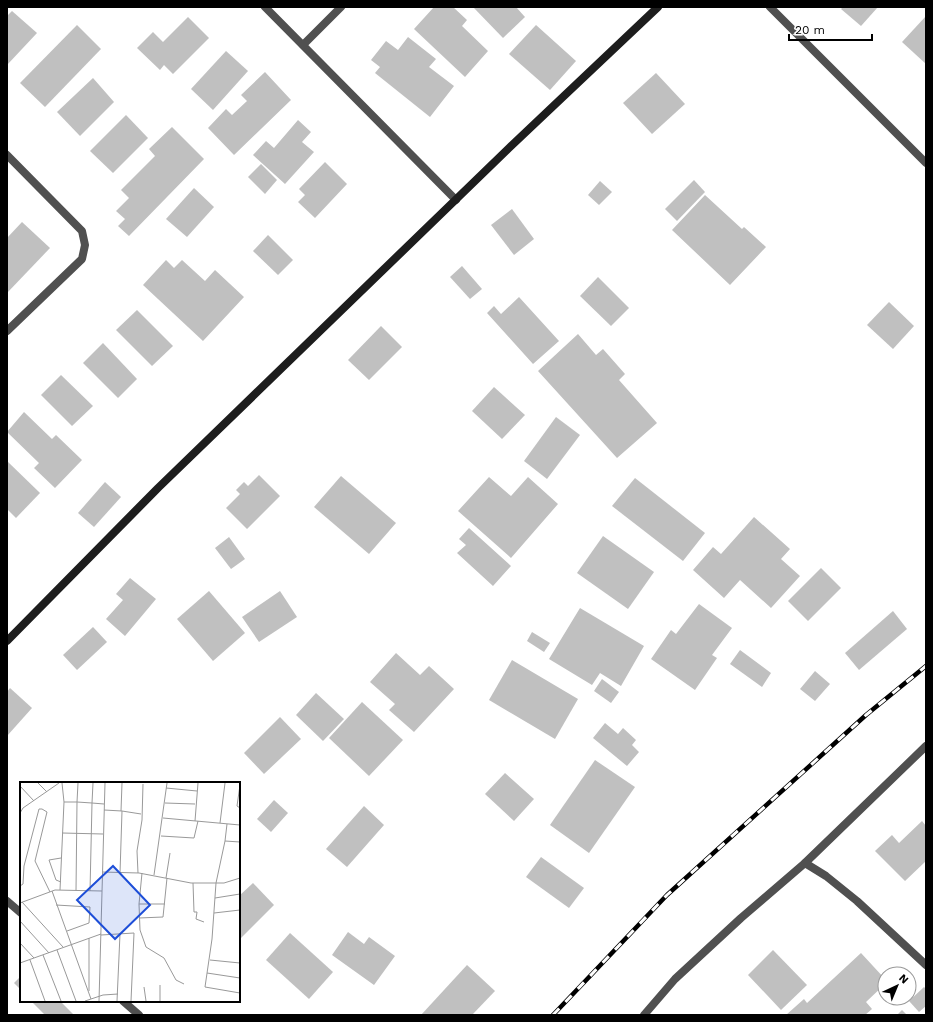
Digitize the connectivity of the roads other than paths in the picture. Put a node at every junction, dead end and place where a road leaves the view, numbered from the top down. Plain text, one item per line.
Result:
1 (265, 7) edge
2 (341, 7) edge
3 (658, 7) edge
4 (770, 7) edge
5 (303, 45) junction
6 (7, 155) edge
7 (926, 163) edge
8 (456, 200) junction
9 (7, 331) edge
10 (7, 641) edge
11 (926, 746) edge
12 (805, 863) junction
13 (7, 901) edge
14 (20, 912) edge
15 (926, 965) edge
16 (124, 1002) edge
17 (138, 1015) edge
18 (644, 1015) edge

1 - 5 street
2 - 5 street
3 - 8 street
4 - 7 street
5 - 8 street
6 - 9 street
8 - 10 street
11 - 12 street
12 - 15 street
12 - 18 street
13 - 14 street
16 - 17 street

